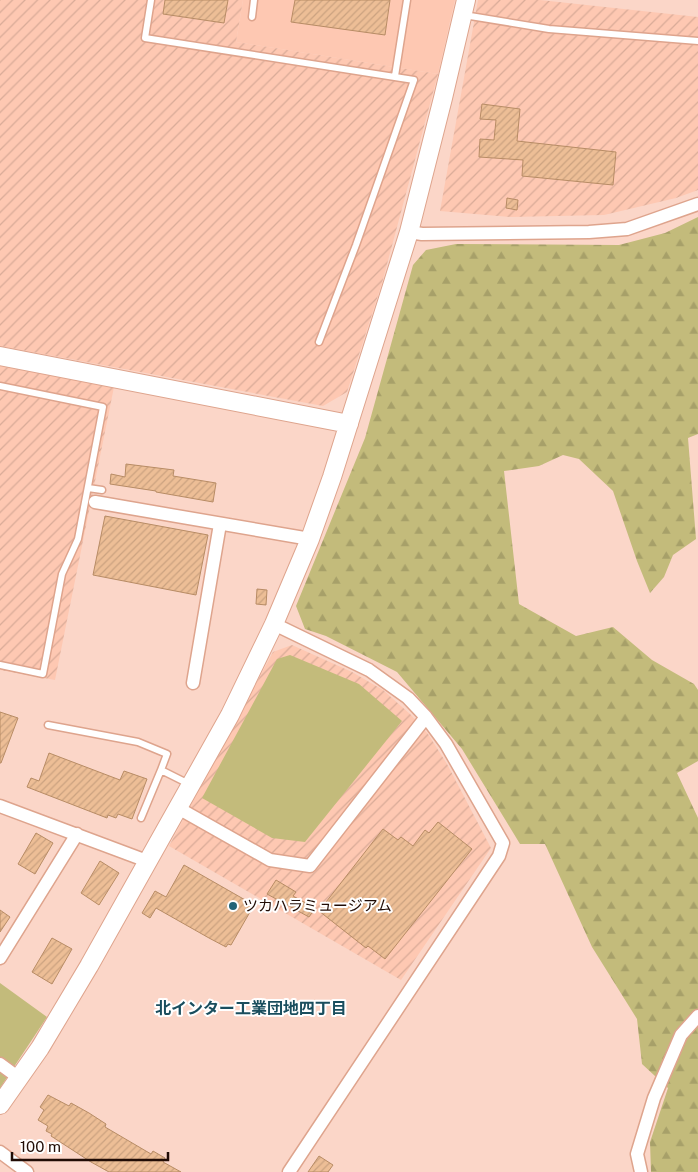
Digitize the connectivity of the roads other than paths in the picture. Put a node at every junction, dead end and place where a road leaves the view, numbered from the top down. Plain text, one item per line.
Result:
1 (151, 0) edge
2 (254, 0) edge
3 (407, 0) edge
4 (464, 8) edge
5 (252, 18) dead end
6 (698, 41) edge
7 (395, 76) junction
8 (698, 204) edge
9 (409, 232) junction
10 (318, 342) dead end
11 (0, 356) edge
12 (0, 386) edge
13 (349, 424) junction
14 (88, 488) junction
15 (102, 490) dead end
16 (95, 502) dead end
17 (220, 524) junction
18 (310, 539) junction
19 (274, 624) junction
20 (0, 665) edge
21 (193, 683) dead end
22 (426, 717) junction
23 (48, 725) dead end
24 (161, 770) junction
25 (190, 785) junction
26 (0, 806) edge
27 (178, 808) junction
28 (141, 818) dead end
29 (77, 834) junction
30 (147, 861) junction
31 (0, 958) edge
32 (698, 1016) edge
33 (0, 1064) edge
34 (19, 1078) junction
35 (0, 1105) edge
36 (0, 1152) edge
37 (27, 1172) edge
38 (289, 1172) edge
39 (641, 1172) edge

1 - 7 lane
2 - 5 lane
3 - 7 lane
4 - 6 lane
4 - 9 street
7 - 10 lane
8 - 9 street
9 - 13 street
11 - 13 street
12 - 14 lane
13 - 18 street
14 - 15 lane
14 - 20 lane
16 - 17 street
17 - 18 street
17 - 21 street
18 - 19 street
19 - 22 street
19 - 25 street
22 - 27 street
22 - 38 street
23 - 24 lane
24 - 25 lane
24 - 28 lane
25 - 27 street
26 - 29 street
27 - 30 street
29 - 30 street
29 - 31 street
30 - 34 street
32 - 39 street
33 - 34 street
34 - 35 street
36 - 37 street

